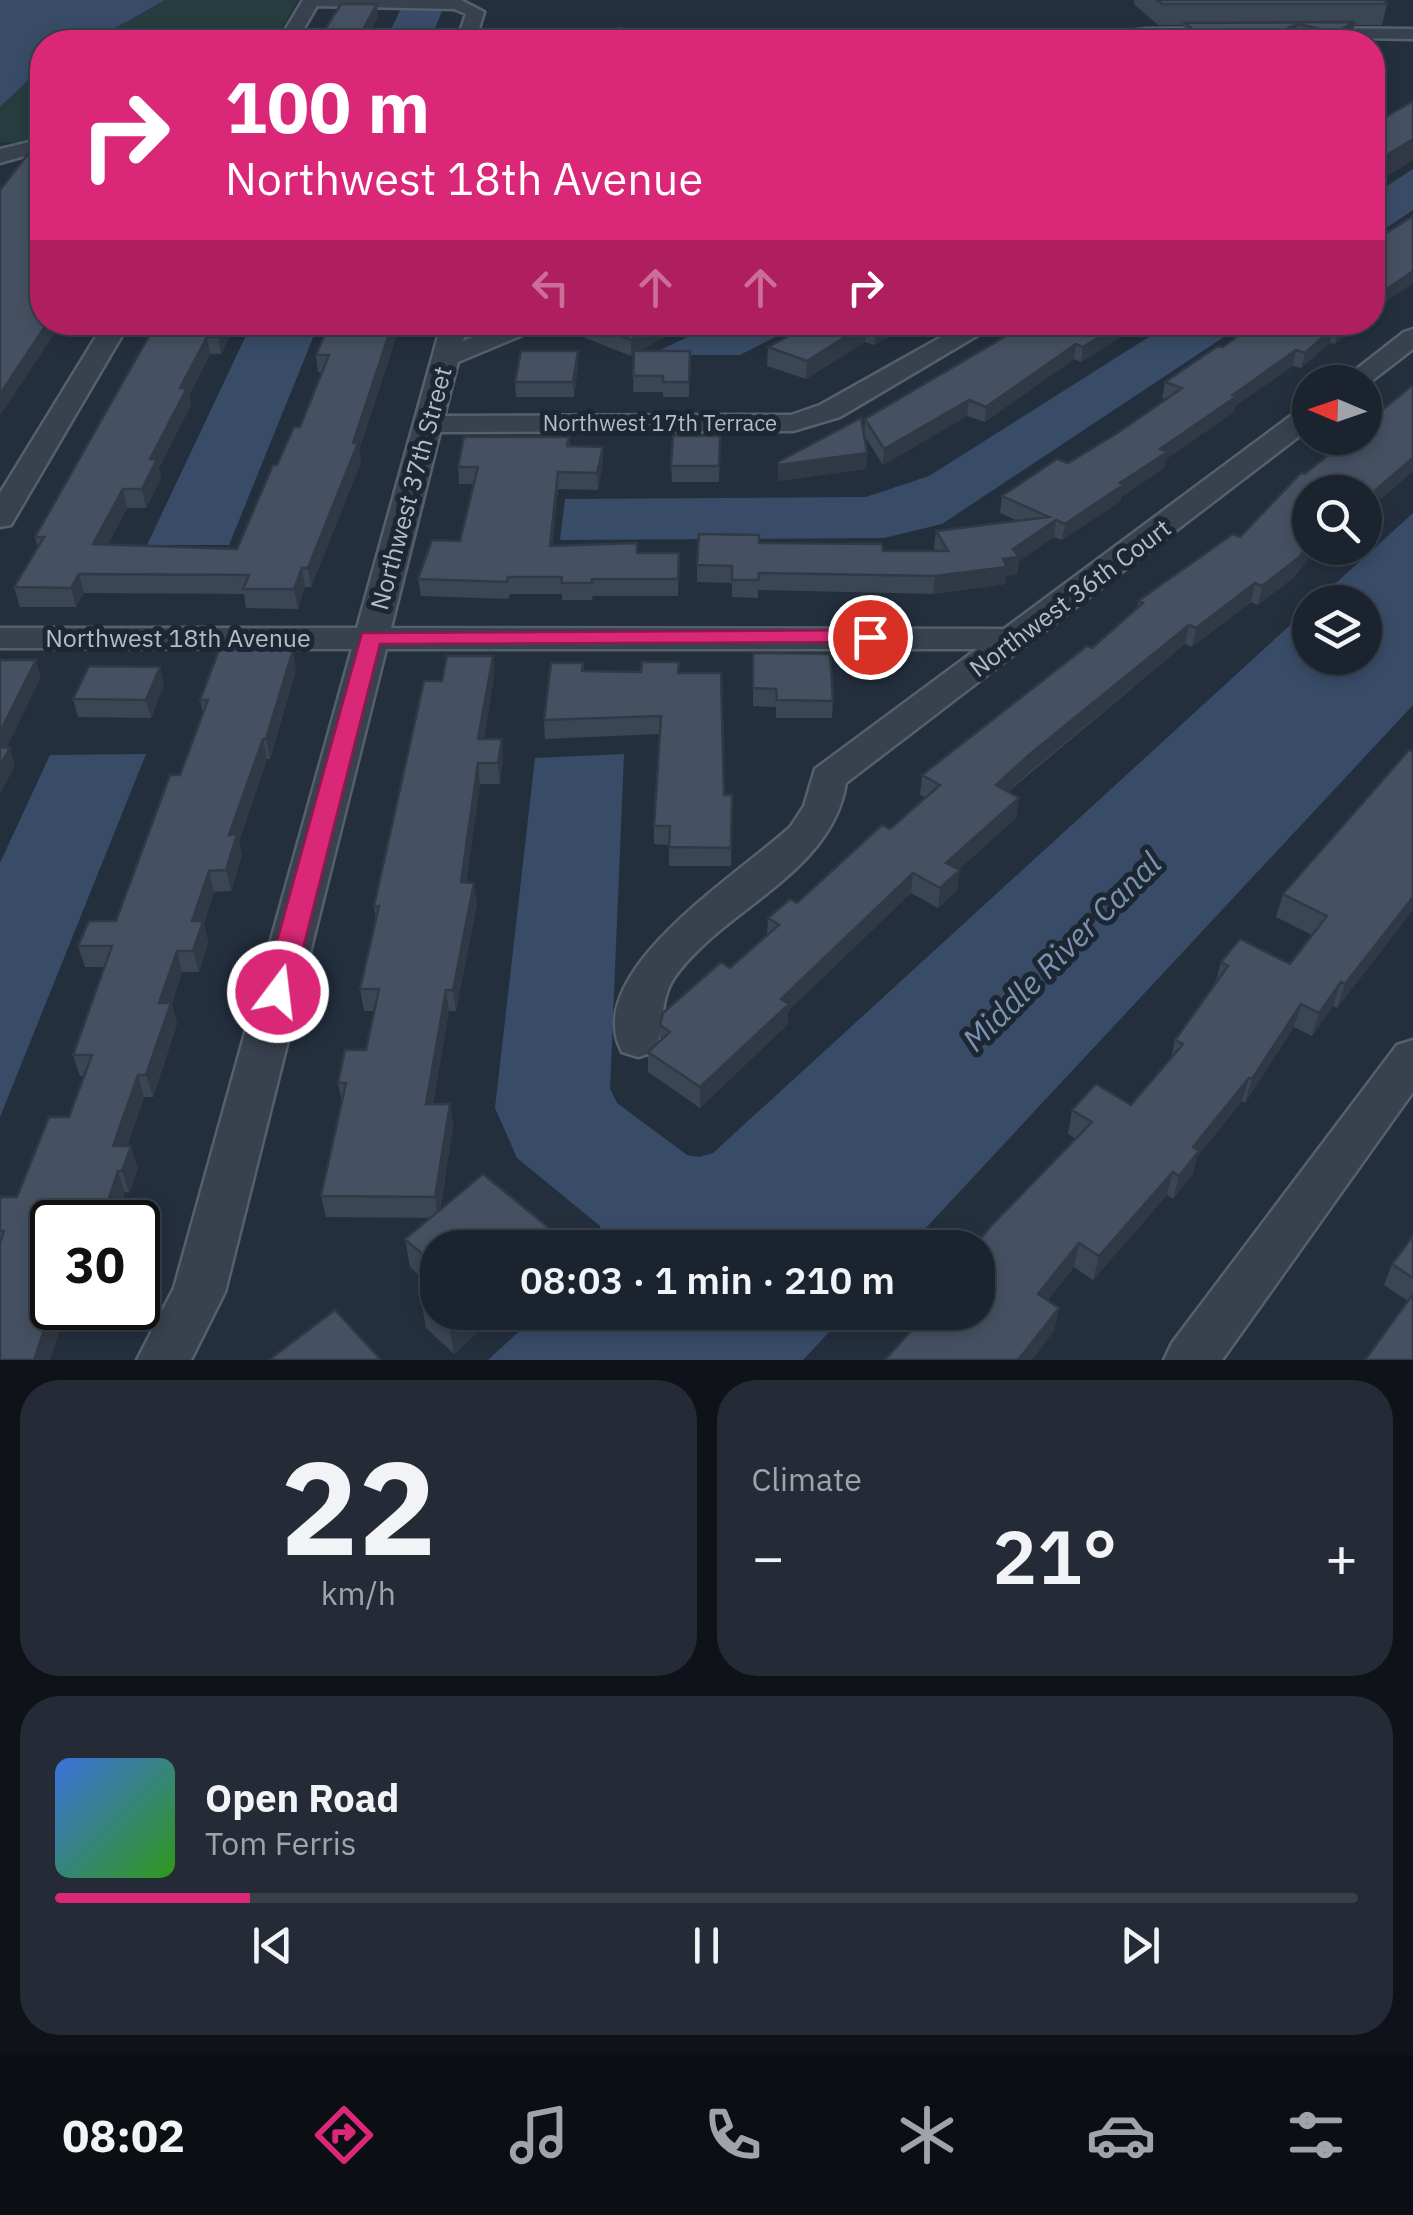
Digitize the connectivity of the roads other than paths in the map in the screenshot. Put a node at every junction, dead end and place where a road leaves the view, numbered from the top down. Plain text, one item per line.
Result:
1 (310, 2) edge
2 (395, 4) edge
3 (293, 30) edge
4 (470, 30) edge
5 (1385, 34) edge
6 (1413, 34) edge
7 (110, 335) edge
8 (965, 335) edge
9 (1413, 337) edge
10 (450, 340) edge
11 (1376, 365) edge
12 (427, 424) junction
13 (1292, 430) edge
14 (0, 518) edge
15 (0, 638) edge
16 (370, 638) junction
17 (1016, 639) junction
18 (638, 1040) dead end
19 (1413, 1057) edge
20 (164, 1360) edge
21 (1191, 1360) edge

1 - 2 street
1 - 3 street
2 - 4 street
5 - 6 street
7 - 14 street
8 - 12 street, Northwest 17th Terrace
9 - 11 street
10 - 12 street, Northwest 37th Street
12 - 16 street, Northwest 37th Street
13 - 17 street, Northwest 36th Court
15 - 16 street, Northwest 18th Avenue
16 - 17 street, Northwest 18th Avenue
16 - 20 street, Northwest 37th Street
17 - 18 street, Northwest 36th Court
19 - 21 street

